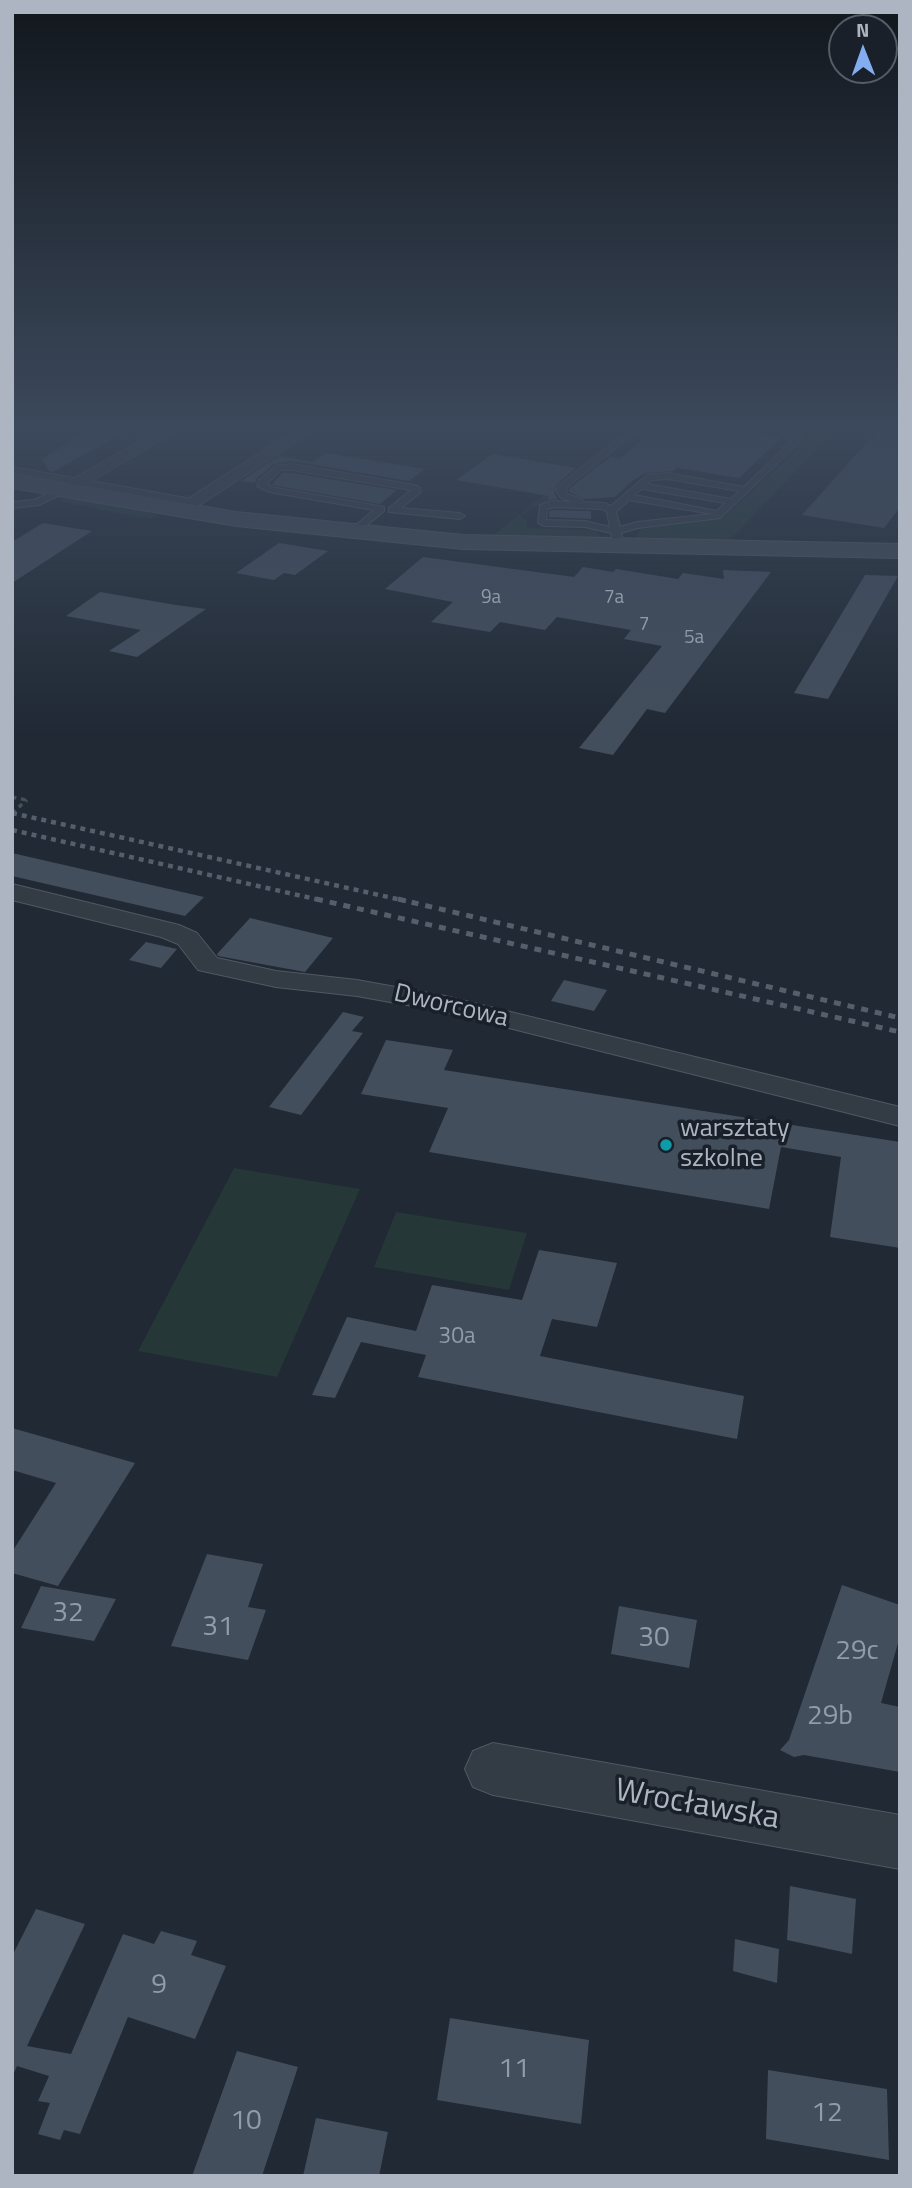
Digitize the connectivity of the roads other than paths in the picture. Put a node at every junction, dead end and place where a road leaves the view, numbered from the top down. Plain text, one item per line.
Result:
1 (353, 533) edge
2 (609, 533) edge
3 (616, 533) edge
4 (625, 533) edge
5 (617, 538) junction
6 (900, 551) edge
7 (12, 892) edge
8 (900, 1117) edge
9 (493, 1769) dead end
10 (900, 1842) edge

1 - 5 main road
2 - 5 lane
3 - 5 lane
4 - 5 lane
5 - 6 main road
7 - 8 street, Dworcowa
9 - 10 street, Wrocławska

